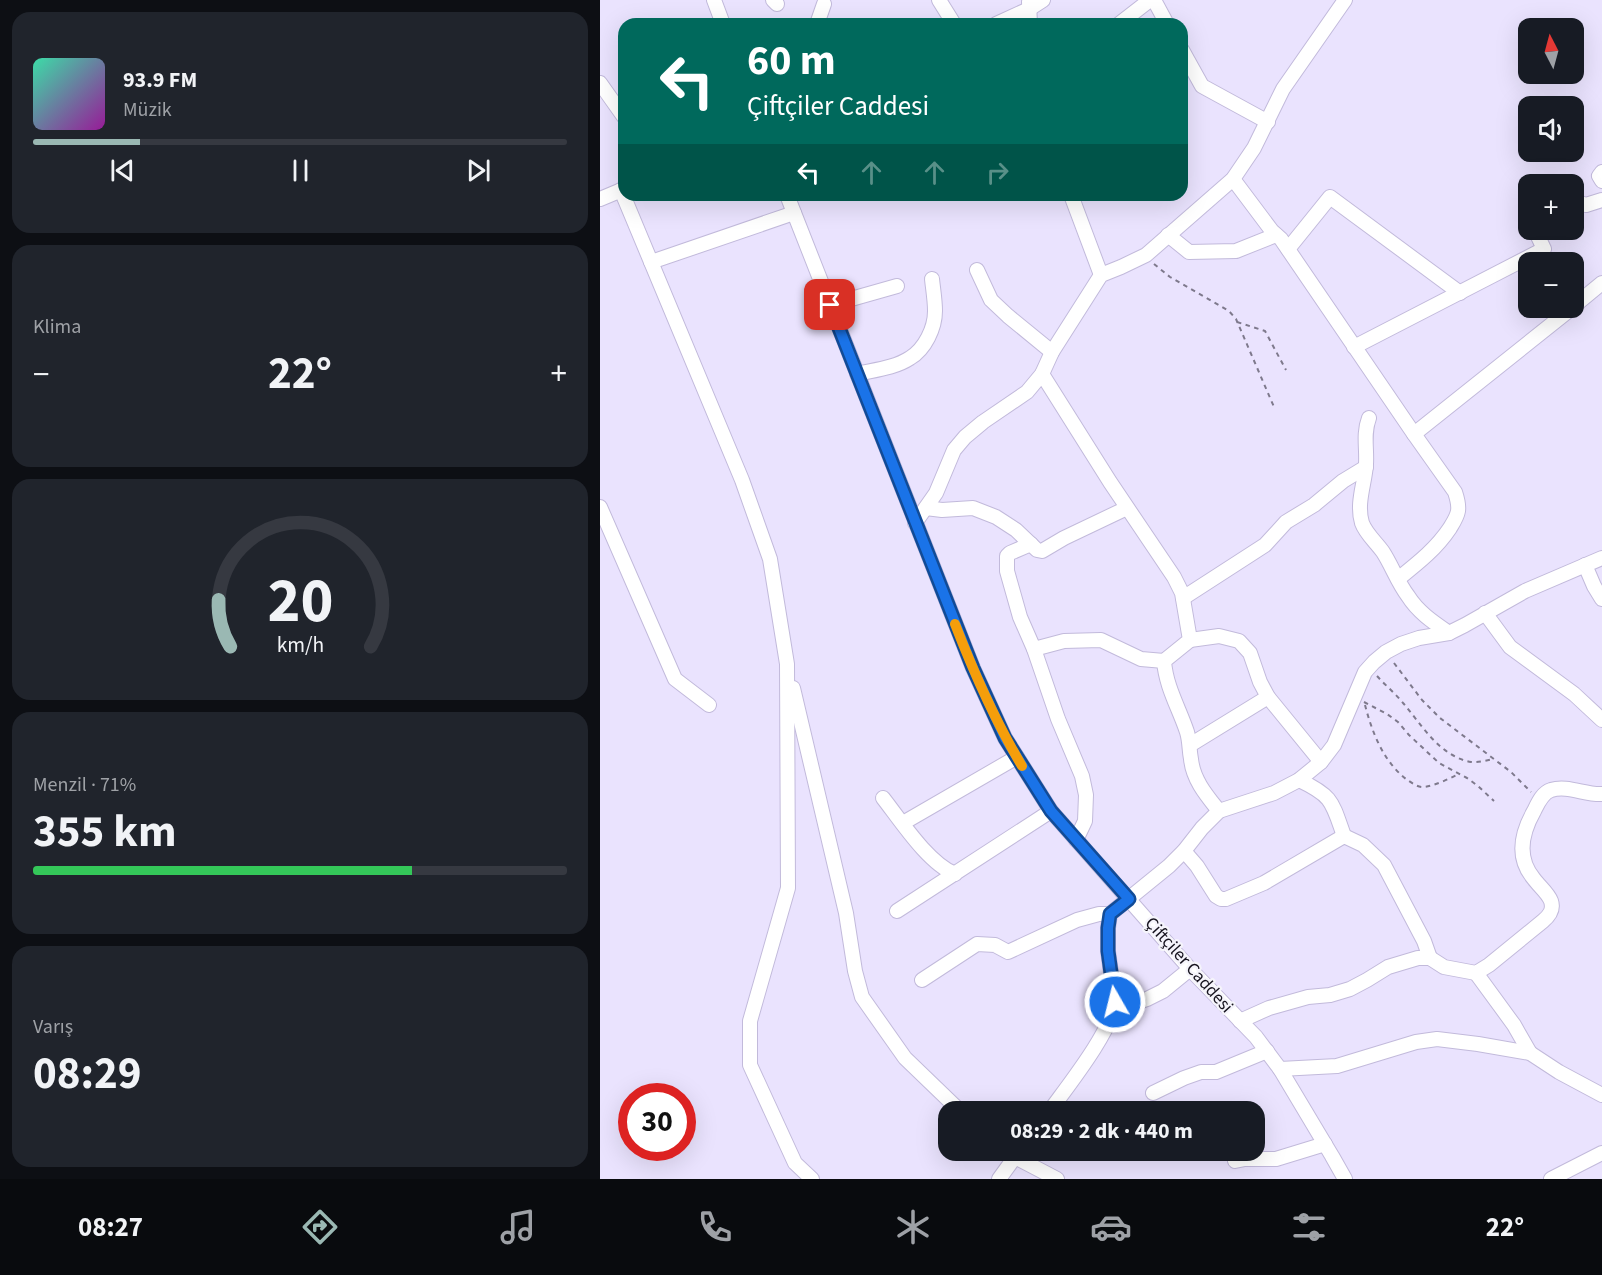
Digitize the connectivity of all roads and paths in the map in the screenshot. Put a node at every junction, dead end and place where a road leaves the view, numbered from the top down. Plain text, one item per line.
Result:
1 (714, 0) edge
2 (939, 0) edge
3 (1043, 0) edge
4 (1152, 0) edge
5 (1345, 0) edge
6 (824, 4) dead end
7 (1029, 5) edge
8 (721, 18) edge
9 (819, 18) edge
10 (950, 18) edge
11 (1006, 18) edge
12 (1127, 18) edge
13 (1163, 18) edge
14 (1188, 61) edge
15 (600, 83) edge
16 (618, 108) edge
17 (1268, 122) junction
18 (1602, 172) edge
19 (1233, 179) junction
20 (1602, 181) edge
21 (618, 191) edge
22 (600, 199) edge
23 (1602, 200) edge
24 (627, 201) edge
25 (789, 201) edge
26 (1073, 201) edge
27 (1584, 204) edge
28 (794, 213) junction
29 (1168, 235) junction
30 (1276, 235) junction
31 (1539, 240) edge
32 (1288, 249) junction
33 (1146, 255) junction
34 (651, 262) junction
35 (977, 270) dead end
36 (1101, 275) junction
37 (932, 279) dead end
38 (1602, 284) edge
39 (897, 286) dead end
40 (1460, 292) junction
41 (1584, 298) edge
42 (830, 305) junction
43 (1559, 318) edge
44 (1237, 322) junction
45 (1354, 347) junction
46 (1052, 352) junction
47 (1286, 370) dead end
48 (856, 374) junction
49 (1042, 374) junction
50 (1274, 407) dead end
51 (1369, 418) dead end
52 (1414, 434) junction
53 (1366, 467) junction
54 (600, 507) edge
55 (926, 508) junction
56 (1127, 508) junction
57 (915, 524) junction
58 (1030, 544) junction
59 (1602, 558) edge
60 (1585, 565) junction
61 (1398, 579) junction
62 (1183, 598) junction
63 (1602, 599) edge
64 (1485, 613) junction
65 (1449, 633) junction
66 (1190, 640) junction
67 (1034, 649) junction
68 (1386, 652) junction
69 (1164, 661) junction
70 (787, 664) junction
71 (1369, 667) junction
72 (1268, 697) junction
73 (709, 705) dead end
74 (1602, 720) edge
75 (1190, 745) junction
76 (1017, 758) junction
77 (1494, 759) junction
78 (1321, 762) junction
79 (1459, 774) junction
80 (1299, 780) junction
81 (1602, 794) edge
82 (883, 798) dead end
83 (1539, 800) junction
84 (1494, 801) dead end
85 (1051, 811) junction
86 (1219, 812) junction
87 (903, 823) junction
88 (1344, 836) junction
89 (1076, 840) junction
90 (1184, 851) junction
91 (955, 874) junction
92 (1129, 899) junction
93 (897, 911) dead end
94 (1110, 914) junction
95 (1430, 958) junction
96 (1190, 969) junction
97 (1476, 973) junction
98 (922, 980) dead end
99 (1114, 1011) junction
100 (1240, 1021) junction
101 (1266, 1051) junction
102 (1530, 1053) junction
103 (1281, 1069) junction
104 (1153, 1093) dead end
105 (1602, 1095) edge
106 (950, 1101) edge
107 (1056, 1101) edge
108 (1326, 1144) junction
109 (1602, 1153) edge
110 (1265, 1159) edge
111 (1009, 1161) edge
112 (1027, 1161) edge
113 (812, 1179) edge
114 (999, 1179) edge
115 (1057, 1179) edge
116 (1345, 1179) edge
117 (1551, 1179) edge

1 - 8 street
2 - 10 street
3 - 7 street
4 - 12 street
4 - 13 street
5 - 17 street
6 - 9 street
7 - 11 street
14 - 17 street
15 - 16 street
17 - 19 street
18 - 20 street
19 - 29 street
19 - 30 street
21 - 22 street
23 - 27 street
24 - 34 street
25 - 28 street, Çiftçiler Caddesi
26 - 36 street
28 - 34 street
28 - 42 street, Çiftçiler Caddesi
29 - 30 street
29 - 33 street
30 - 32 street
31 - 40 street
32 - 40 street
32 - 45 street
33 - 36 street
33 - 44 path
34 - 70 street
35 - 46 street
36 - 46 street
37 - 48 street
38 - 41 street
39 - 42 street
40 - 45 street
42 - 48 street, Çiftçiler Caddesi
43 - 52 street
44 - 47 path
44 - 50 path
45 - 52 street
46 - 49 street
48 - 57 street, Çiftçiler Caddesi
49 - 55 street
49 - 56 street
51 - 53 street
52 - 61 street
53 - 61 street
53 - 62 street
54 - 73 street
55 - 57 street
55 - 58 street
56 - 58 street
56 - 62 street
57 - 76 street, Çiftçiler Caddesi
58 - 67 street
59 - 60 street
60 - 63 street
60 - 64 street
61 - 65 street
62 - 66 street
64 - 65 street
64 - 74 street
65 - 68 street
66 - 69 street
66 - 72 street
67 - 69 street
67 - 89 street
68 - 71 street
68 - 77 path
69 - 75 street
70 - 106 street
70 - 113 street
71 - 77 path
71 - 78 street
72 - 75 street
72 - 78 street
75 - 86 street
76 - 85 street, Çiftçiler Caddesi
76 - 87 street
77 - 83 path
78 - 80 street
79 - 79 path
79 - 84 path
80 - 86 street
80 - 88 street
81 - 83 street
82 - 87 street
83 - 97 street
85 - 89 street, Çiftçiler Caddesi
85 - 91 street
86 - 90 street
87 - 91 street
88 - 90 street
88 - 95 street
89 - 92 street, Çiftçiler Caddesi
90 - 92 street
91 - 93 street
92 - 94 street
92 - 96 street, Çiftçiler Caddesi
94 - 98 street
94 - 99 street
95 - 97 street
95 - 100 street
96 - 99 street
96 - 100 street, Çiftçiler Caddesi
97 - 102 street
99 - 107 street
100 - 101 street, Çiftçiler Caddesi
101 - 103 street, Çiftçiler Caddesi
101 - 104 street
102 - 103 street
102 - 105 street
103 - 108 street, Çiftçiler Caddesi
108 - 110 street
108 - 116 street, Çiftçiler Caddesi
109 - 117 street
111 - 114 street
112 - 115 street

